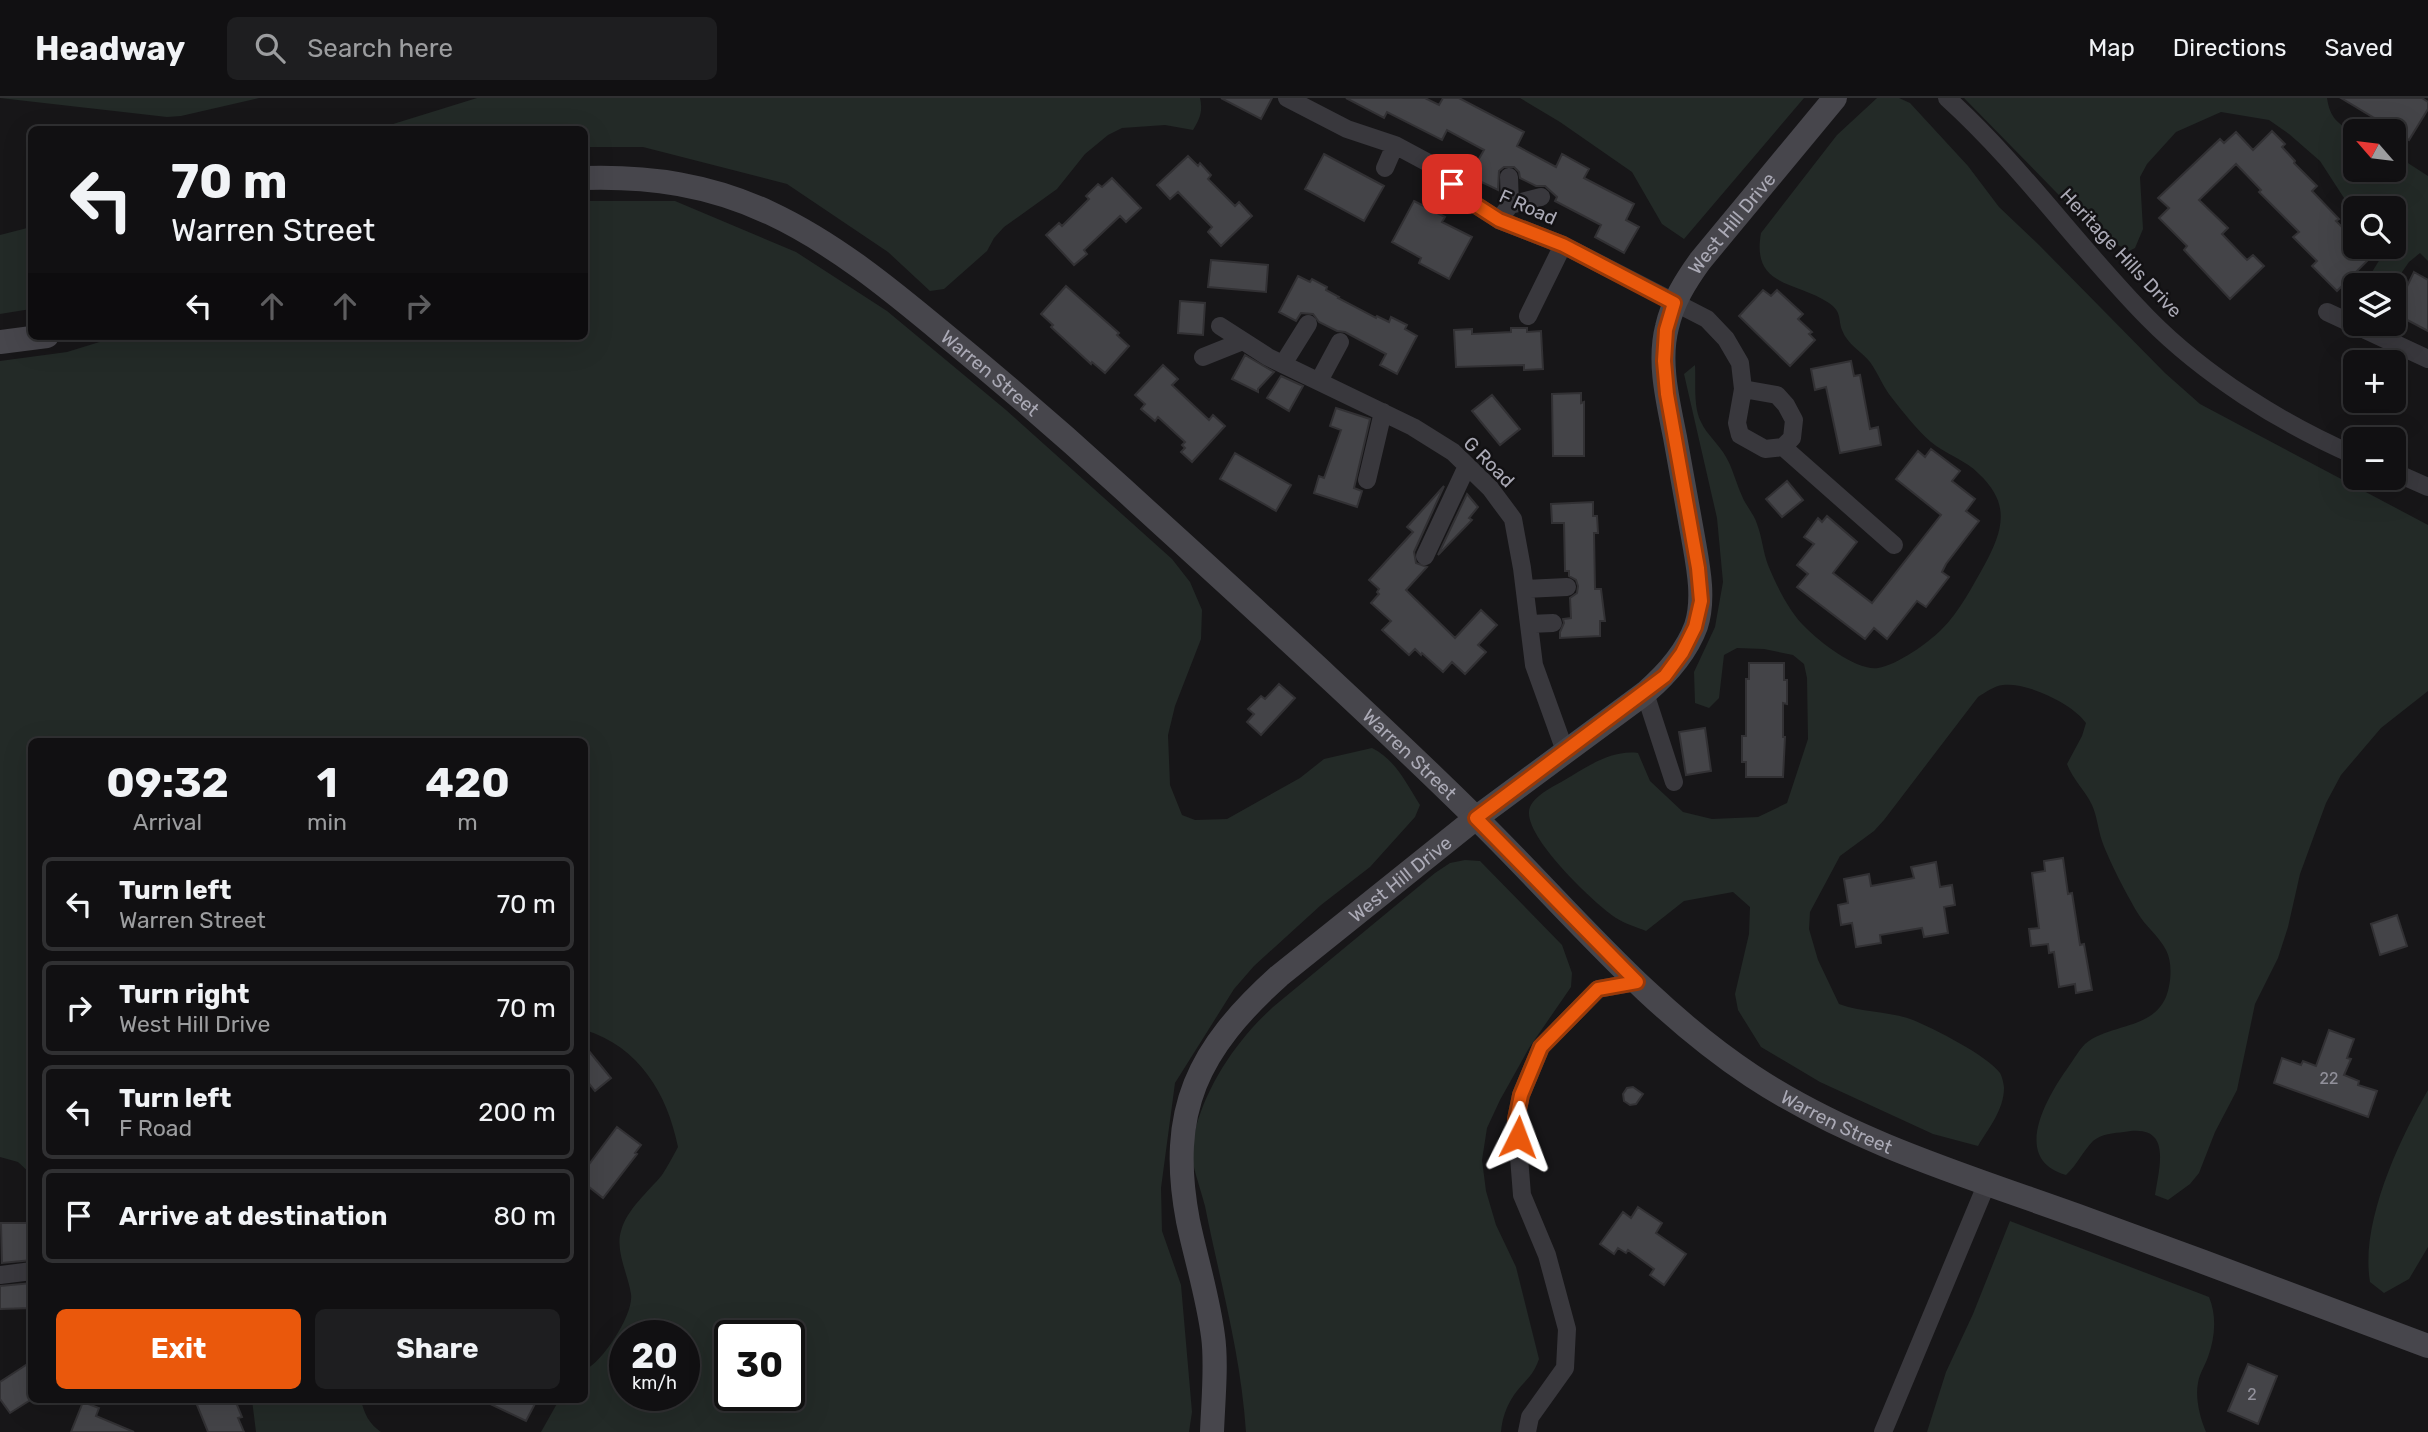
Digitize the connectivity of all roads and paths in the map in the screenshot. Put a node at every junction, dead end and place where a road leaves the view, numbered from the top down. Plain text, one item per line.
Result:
1 (1835, 98) edge
2 (1947, 98) edge
3 (1296, 100) edge
4 (1395, 145) junction
5 (1385, 168) dead end
6 (1509, 177) dead end
7 (588, 178) edge
8 (1541, 197) dead end
9 (1510, 205) junction
10 (1499, 220) junction
11 (1563, 245) junction
12 (1674, 303) junction
13 (2328, 312) dead end
14 (1528, 316) dead end
15 (1308, 324) dead end
16 (1220, 326) dead end
17 (28, 338) edge
18 (1244, 341) junction
19 (0, 342) edge
20 (1340, 342) dead end
21 (1203, 357) dead end
22 (2428, 359) edge
23 (1283, 364) junction
24 (1318, 381) junction
25 (1743, 389) junction
26 (1383, 412) junction
27 (1783, 447) junction
28 (2343, 450) edge
29 (1467, 466) junction
30 (2406, 477) edge
31 (1367, 480) dead end
32 (2428, 487) edge
33 (1894, 545) dead end
34 (1425, 556) dead end
35 (1567, 587) dead end
36 (1525, 589) junction
37 (1553, 622) dead end
38 (1529, 624) junction
39 (1644, 693) junction
40 (1565, 751) junction
41 (1674, 782) dead end
42 (1476, 818) junction
43 (1637, 982) junction
44 (1987, 1183) junction
45 (28, 1272) edge
46 (0, 1275) edge
47 (2428, 1346) edge
48 (1212, 1432) edge
49 (1527, 1432) edge
50 (1883, 1432) edge

1 - 12 street, West Hill Drive
2 - 28 street, Heritage Hills Drive
3 - 4 street, F Road
4 - 5 street
4 - 10 street, F Road
6 - 9 street
7 - 42 street, Warren Street
8 - 9 street
9 - 10 street
10 - 11 street, F Road
11 - 12 street, F Road
11 - 14 street
12 - 25 street, F Road
12 - 39 street, West Hill Drive
13 - 22 street
15 - 23 street
16 - 18 street, G Road
17 - 19 street
18 - 21 street
18 - 23 street, G Road
20 - 24 street
23 - 24 street, G Road
24 - 26 street, G Road
25 - 27 street
25 - 27 street
26 - 29 street, G Road
26 - 31 street
27 - 33 street
29 - 34 street
29 - 36 street, G Road
30 - 32 street
35 - 36 street
36 - 38 street, G Road
37 - 38 street
38 - 40 street, G Road
39 - 40 street, West Hill Drive
39 - 41 street
40 - 42 street, West Hill Drive
42 - 43 street, Warren Street
42 - 48 street, West Hill Drive
43 - 44 street, Warren Street
43 - 49 street
44 - 47 street, Warren Street
44 - 50 street
45 - 46 street

